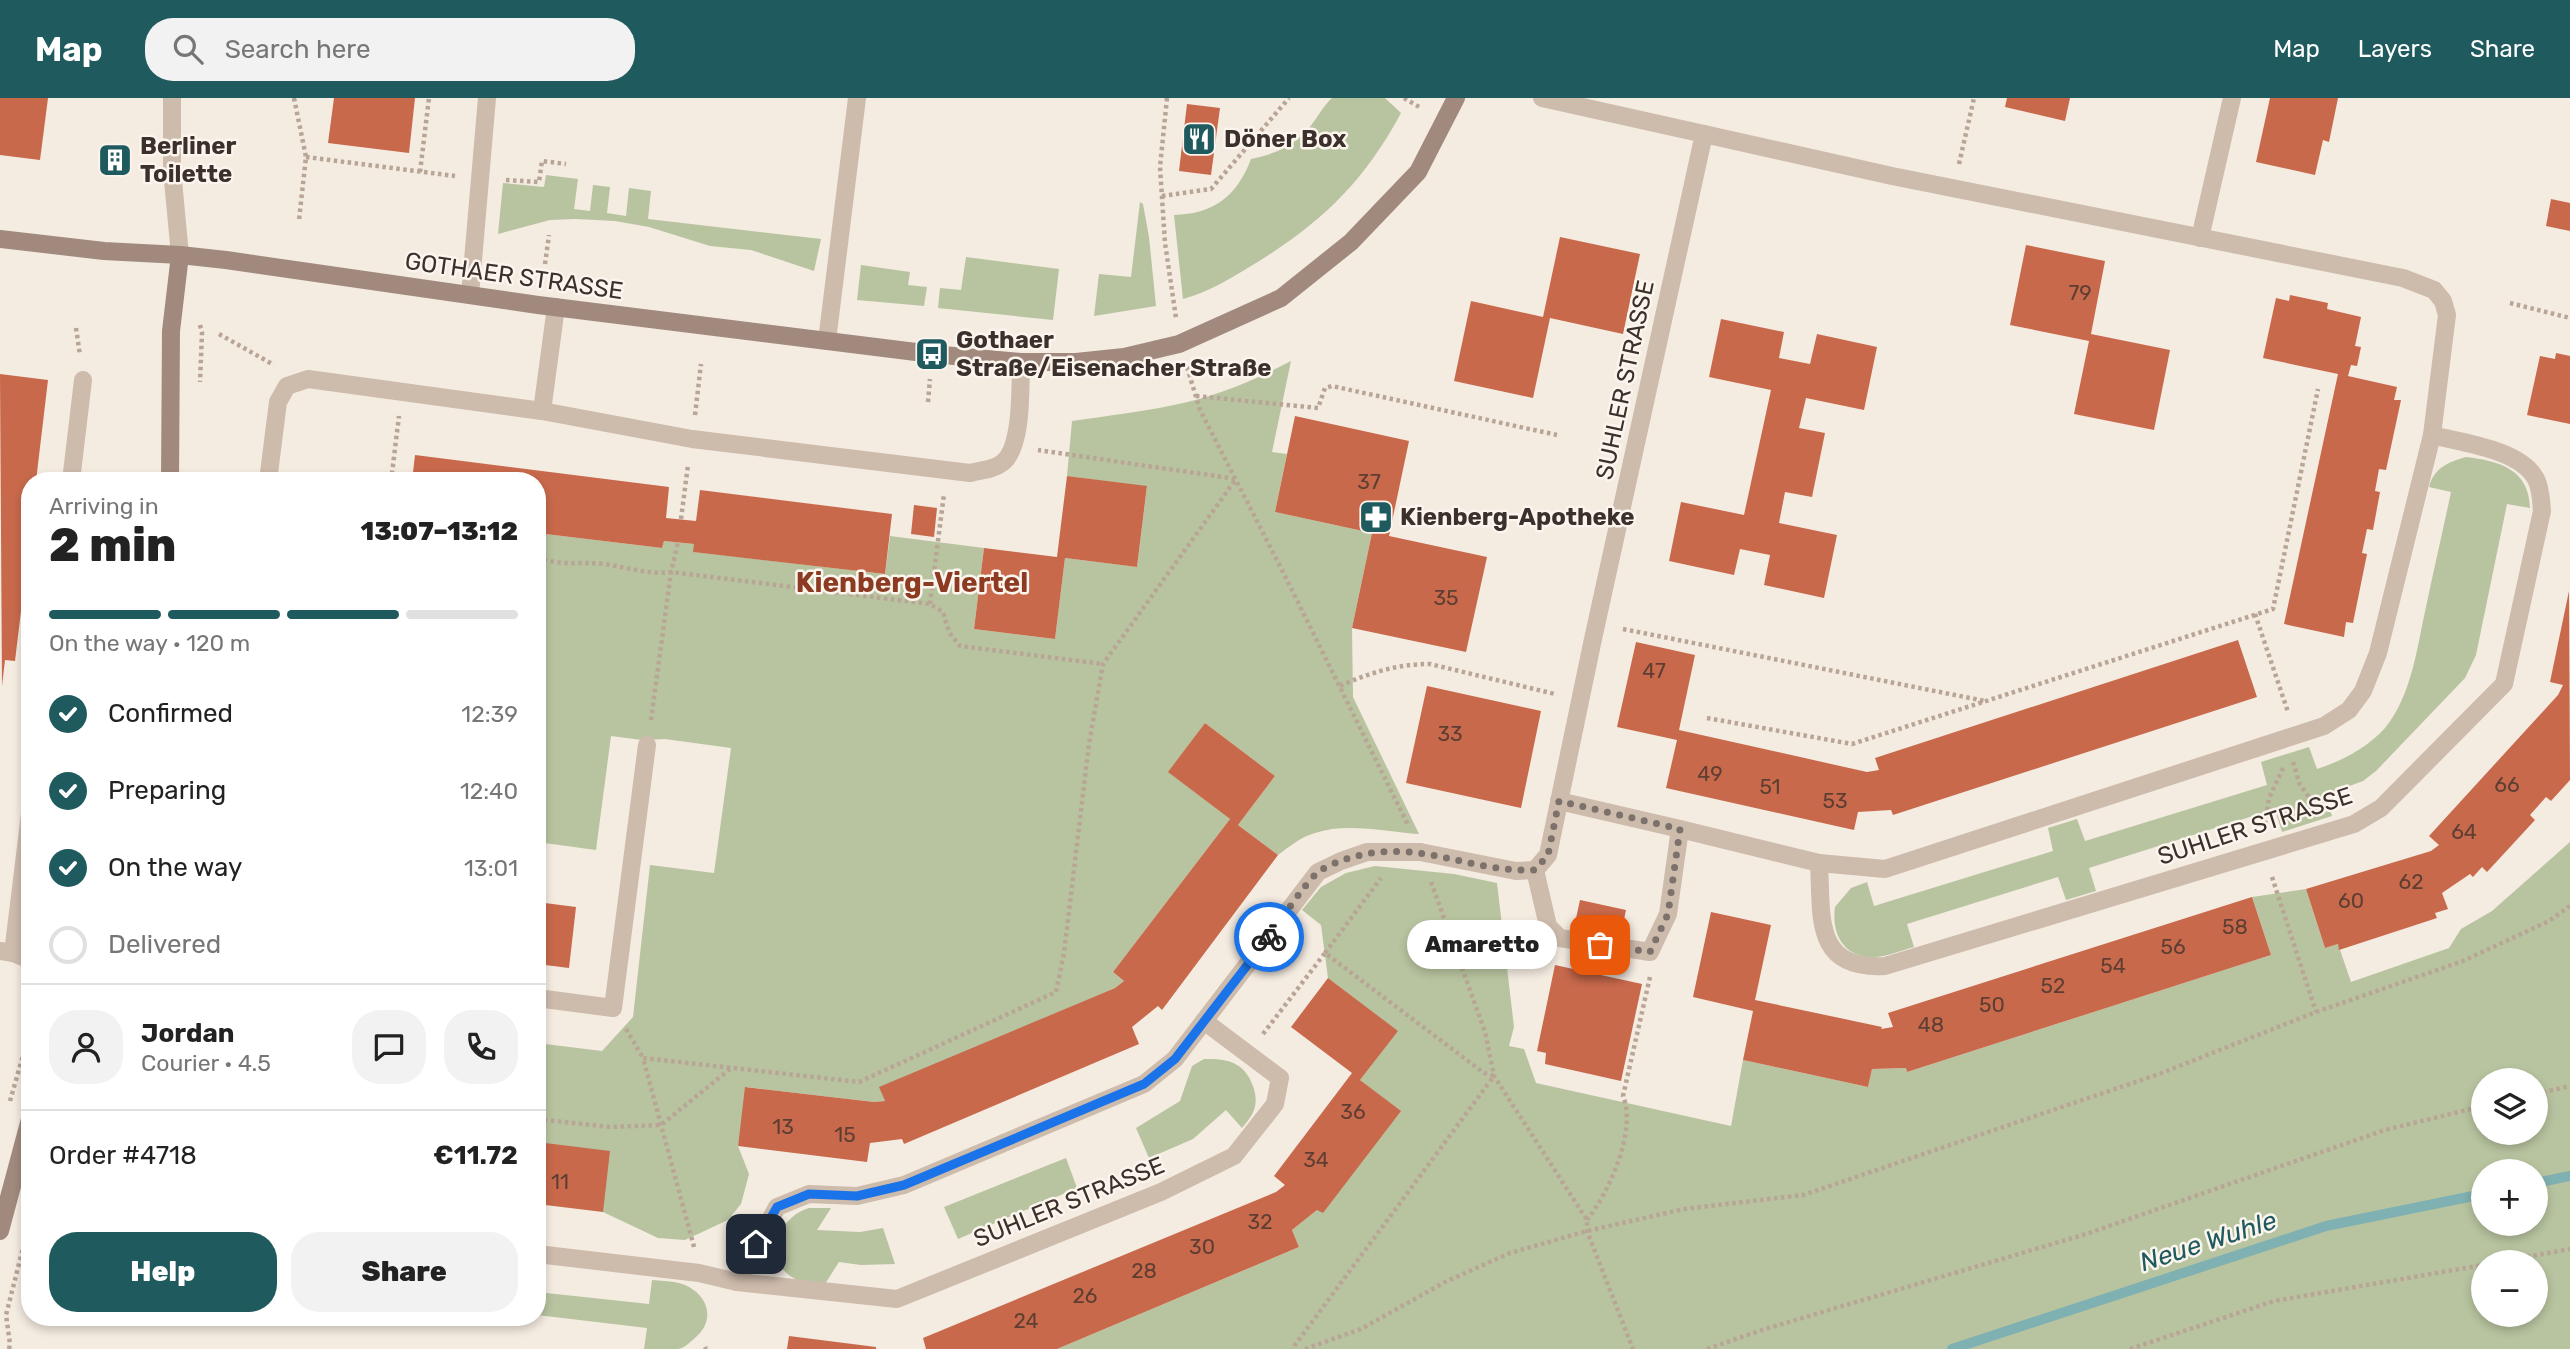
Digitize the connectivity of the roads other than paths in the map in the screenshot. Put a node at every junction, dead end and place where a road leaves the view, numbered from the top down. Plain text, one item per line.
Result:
1 (172, 98) edge
2 (487, 98) edge
3 (857, 98) edge
4 (1456, 98) edge
5 (1542, 98) edge
6 (2232, 98) edge
7 (1597, 104) edge
8 (1704, 134) junction
9 (2200, 238) junction
10 (0, 239) edge
11 (180, 255) junction
12 (470, 295) junction
13 (556, 307) junction
14 (827, 341) junction
15 (1021, 362) junction
16 (83, 380) dead end
17 (542, 411) junction
18 (2432, 435) junction
19 (72, 472) edge
20 (170, 472) edge
21 (269, 472) edge
22 (648, 745) road end
23 (1559, 801) junction
24 (1680, 829) junction
25 (1819, 863) junction
26 (21, 866) edge
27 (1535, 870) junction
28 (6, 952) edge
29 (546, 999) edge
30 (1204, 1021) junction
31 (21, 1180) edge
32 (0, 1231) edge
33 (546, 1255) edge
34 (737, 1282) junction

1 - 11 street
2 - 12 street
3 - 14 street
4 - 15 street, GOTHAER STRASSE
5 - 7 street
6 - 9 street
7 - 8 street
8 - 9 street
8 - 23 street, SUHLER STRASSE
9 - 18 street
10 - 11 street, GOTHAER STRASSE
11 - 12 street, GOTHAER STRASSE
11 - 20 street
12 - 13 street, GOTHAER STRASSE
13 - 14 street, GOTHAER STRASSE
13 - 17 street
14 - 15 street, GOTHAER STRASSE
15 - 17 street
16 - 19 street
17 - 21 street
18 - 25 street
18 - 25 street, SUHLER STRASSE
22 - 29 street
23 - 24 street
23 - 27 street, SUHLER STRASSE
24 - 25 street
24 - 27 street
26 - 28 street
27 - 30 street
30 - 34 street
30 - 34 street, SUHLER STRASSE
31 - 32 street
33 - 34 street, SUHLER STRASSE

